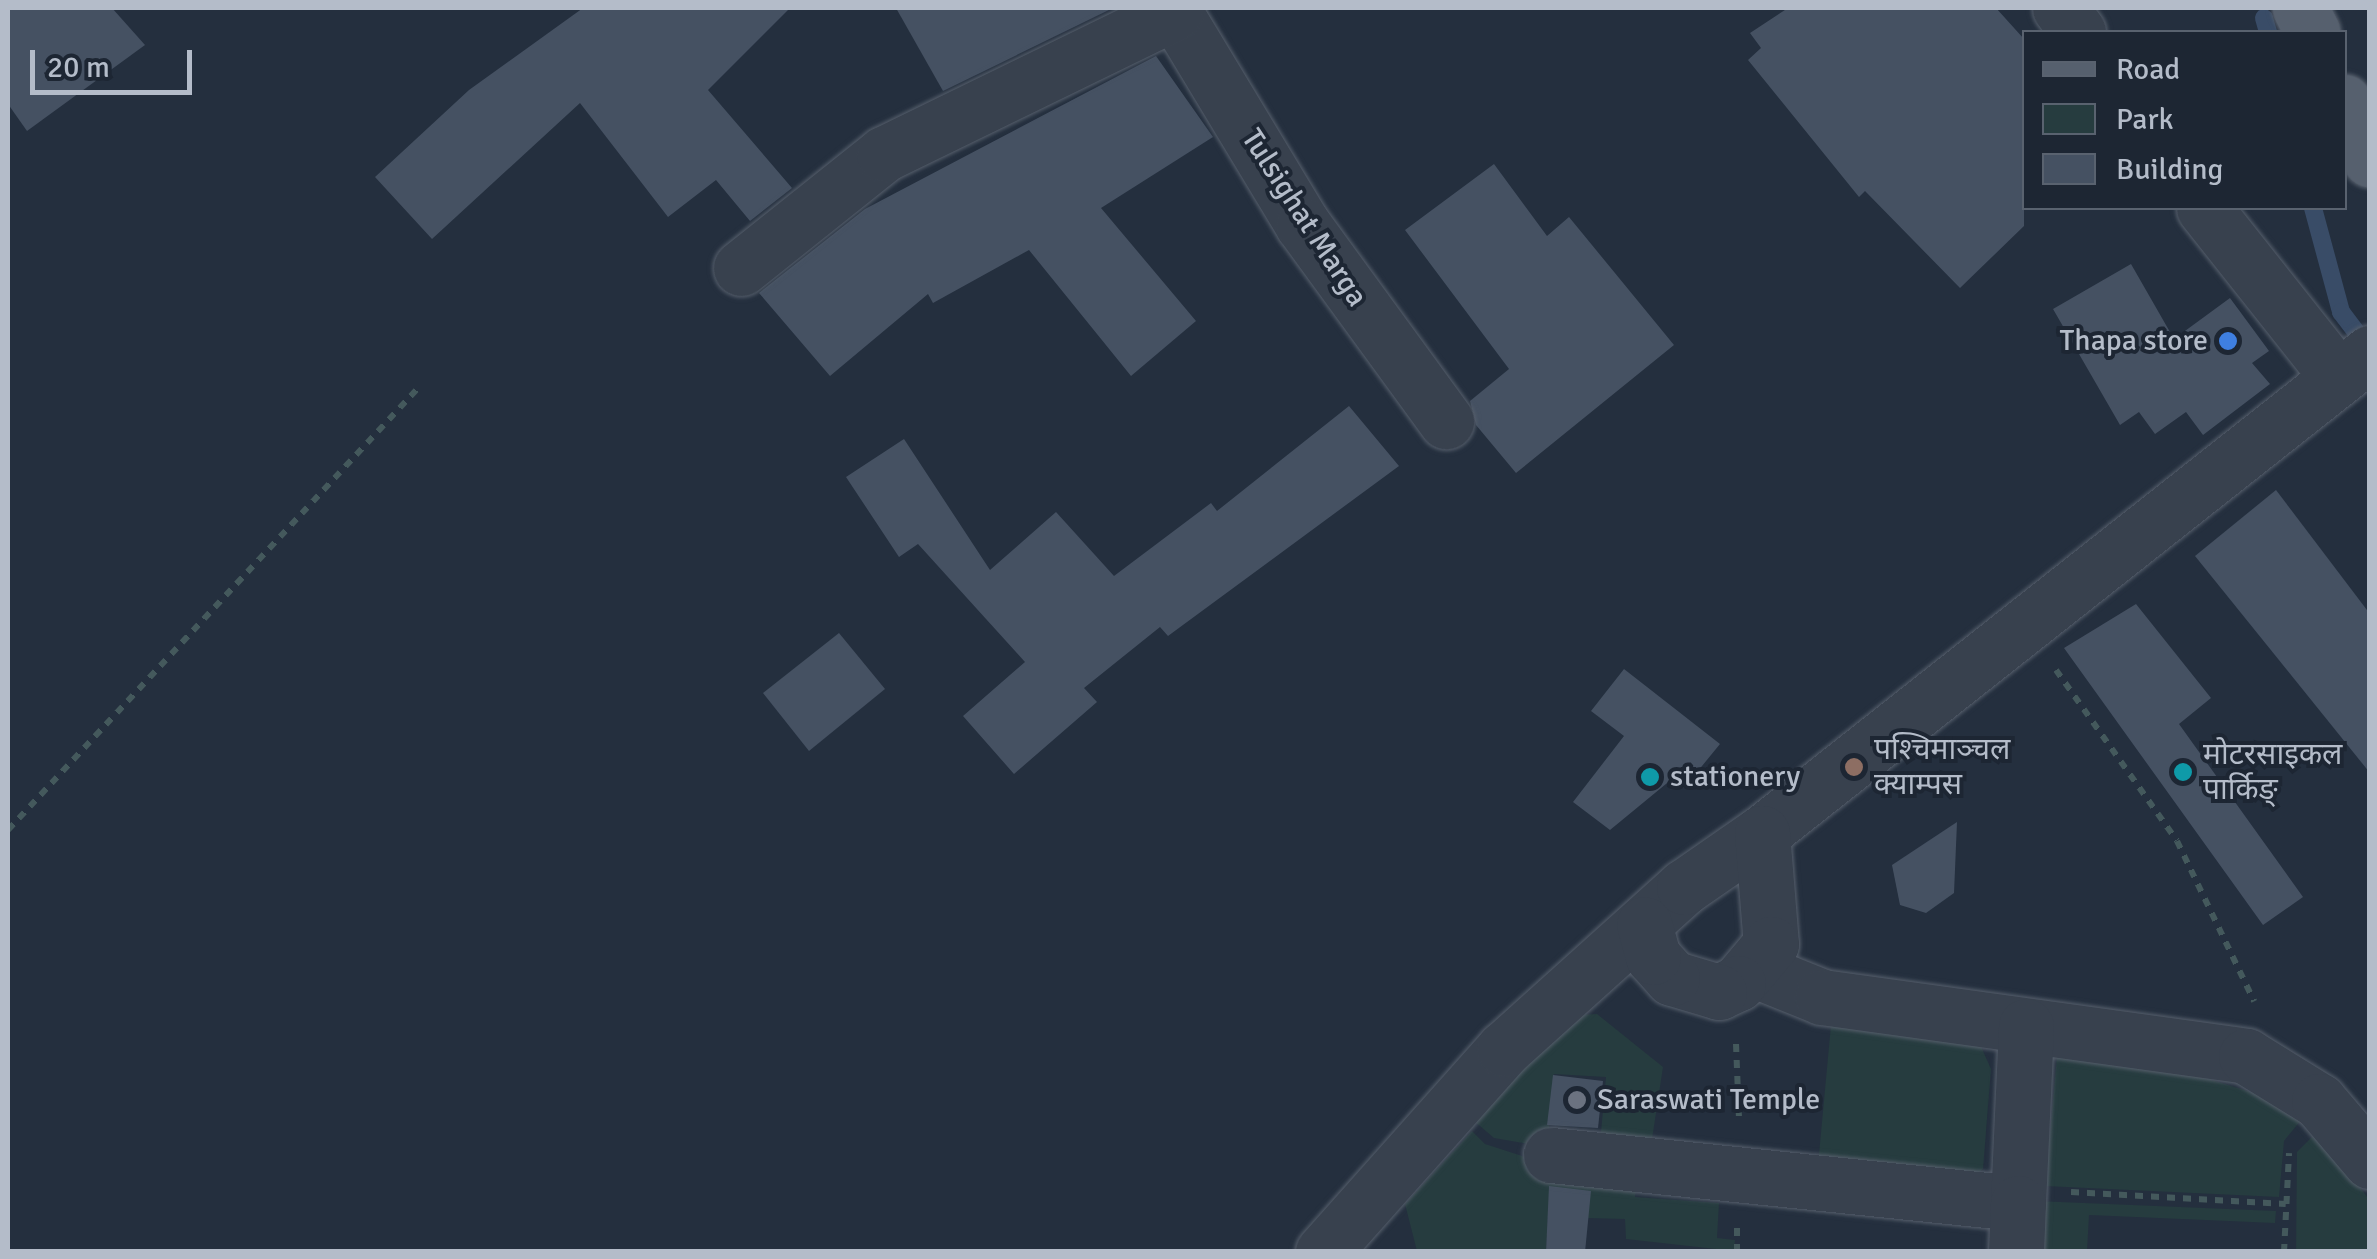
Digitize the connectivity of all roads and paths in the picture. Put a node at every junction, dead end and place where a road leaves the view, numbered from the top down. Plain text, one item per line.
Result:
1 (2060, 8) edge
2 (1174, 10) edge
3 (2076, 30) edge
4 (2206, 210) edge
5 (741, 268) dead end
6 (2354, 365) edge
7 (420, 386) dead end
8 (1446, 422) dead end
9 (2044, 652) dead end
10 (8, 830) edge
11 (1762, 833) junction
12 (1644, 924) junction
13 (1755, 970) junction
14 (2256, 1024) dead end
15 (2026, 1026) junction
16 (1742, 1084) dead end
17 (2320, 1101) junction
18 (1739, 1103) dead end
19 (1551, 1155) dead end
20 (2370, 1161) edge
21 (2286, 1204) junction
22 (2018, 1215) edge
23 (1323, 1252) edge
24 (2284, 1252) edge

1 - 3 street
2 - 5 street
2 - 8 street, Tulsighat Marga
4 - 6 street
6 - 11 street
7 - 10 path
9 - 14 path
11 - 12 street
11 - 13 street
12 - 13 street
12 - 23 street
13 - 15 street
15 - 17 street
15 - 22 street
16 - 18 path
17 - 20 street
17 - 21 path
19 - 22 street
21 - 22 path
21 - 24 path

